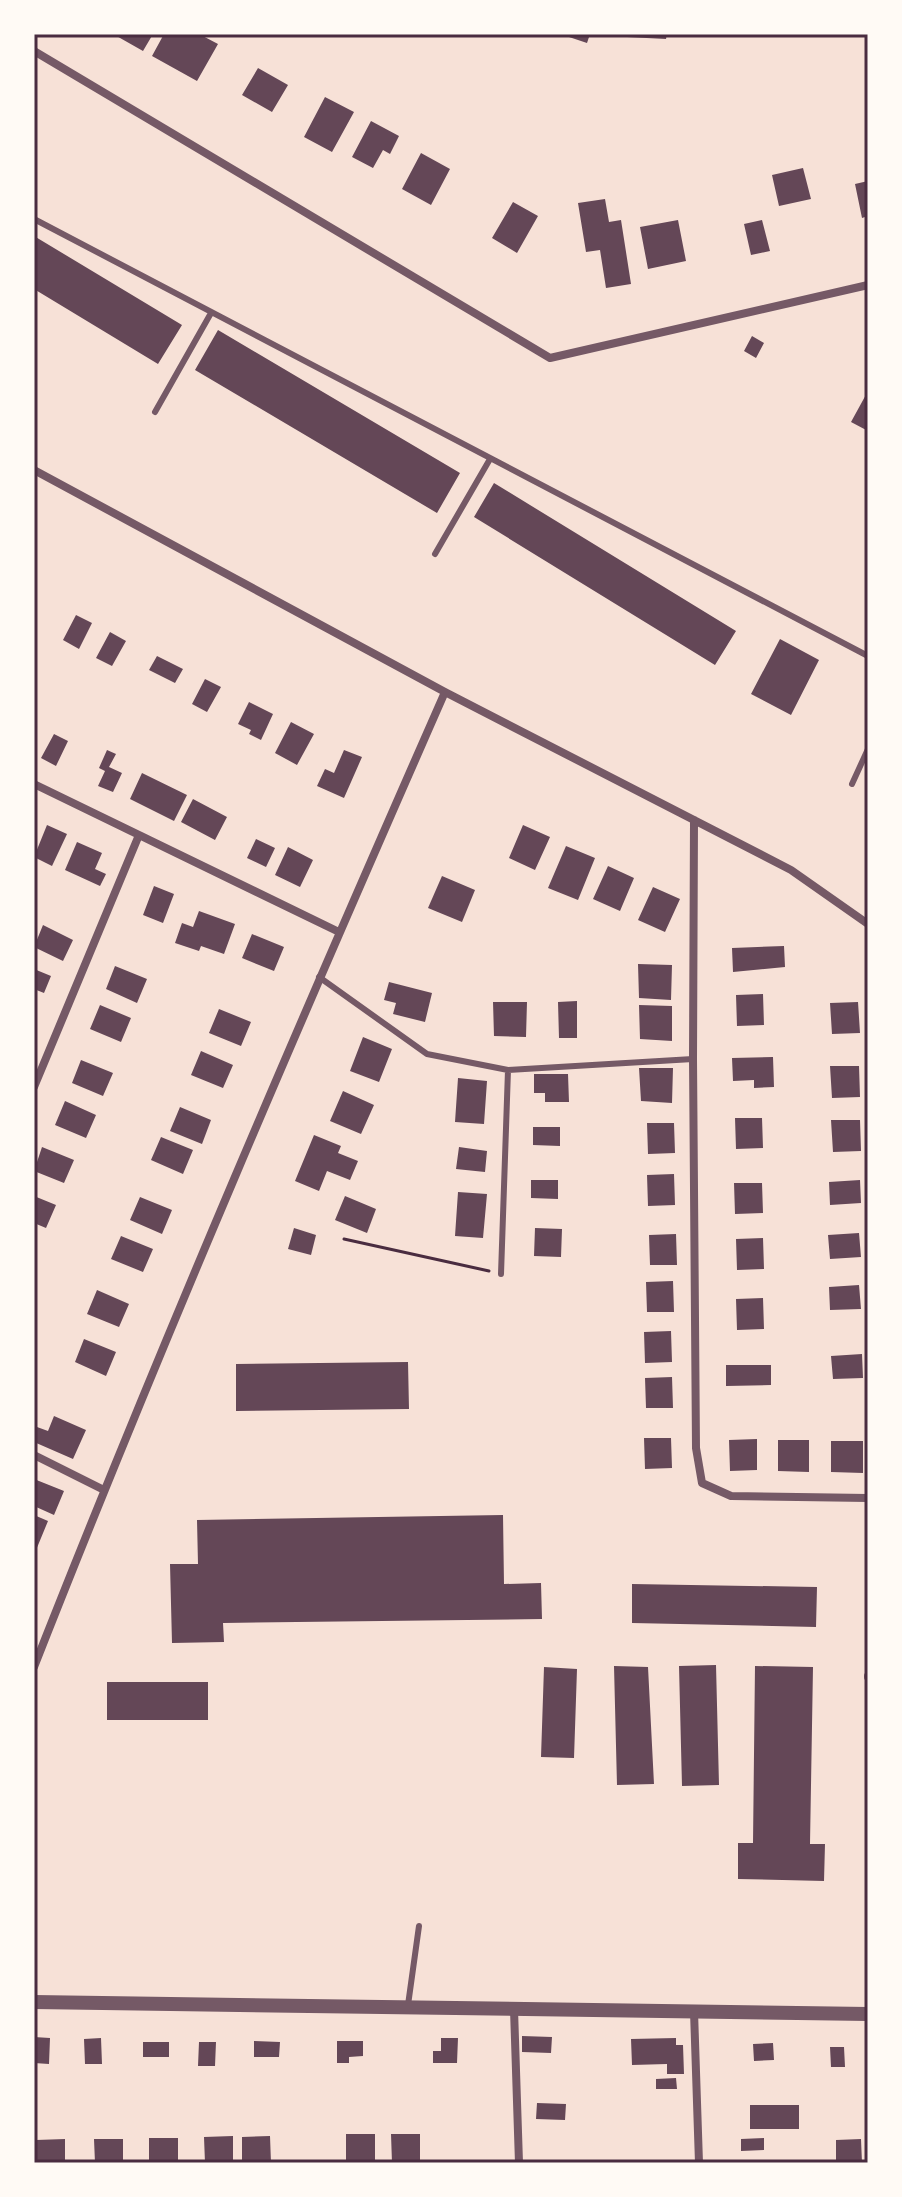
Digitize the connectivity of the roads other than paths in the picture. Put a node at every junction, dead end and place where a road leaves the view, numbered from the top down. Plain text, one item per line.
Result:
1 (34, 51) edge
2 (34, 219) edge
3 (868, 285) edge
4 (211, 313) junction
5 (155, 412) dead end
6 (490, 459) junction
7 (34, 470) edge
8 (435, 554) dead end
9 (868, 656) edge
10 (445, 692) junction
11 (868, 749) edge
12 (34, 784) edge
13 (852, 784) dead end
14 (694, 820) junction
15 (139, 835) junction
16 (868, 924) edge
17 (339, 932) junction
18 (319, 977) junction
19 (693, 1059) junction
20 (508, 1070) junction
21 (34, 1087) edge
22 (501, 1274) road end
23 (34, 1455) edge
24 (104, 1490) junction
25 (868, 1498) edge
26 (34, 1667) edge
27 (419, 1926) dead end
28 (34, 2002) edge
29 (408, 2006) junction
30 (514, 2008) junction
31 (694, 2010) junction
32 (868, 2014) edge
33 (519, 2163) edge
34 (699, 2163) edge

1 - 3 street
2 - 4 lane
4 - 5 lane
4 - 6 lane
6 - 8 lane
6 - 9 lane
7 - 10 street
10 - 14 street
10 - 17 street
11 - 13 lane
12 - 15 street
14 - 16 street
14 - 19 street
15 - 17 street
15 - 21 street
17 - 18 street
18 - 20 lane
18 - 24 street
19 - 20 lane
19 - 25 street
20 - 22 lane
23 - 24 street
24 - 26 street
27 - 29 lane
28 - 29 street
29 - 30 street
30 - 31 street
30 - 33 street
31 - 32 street
31 - 34 street

